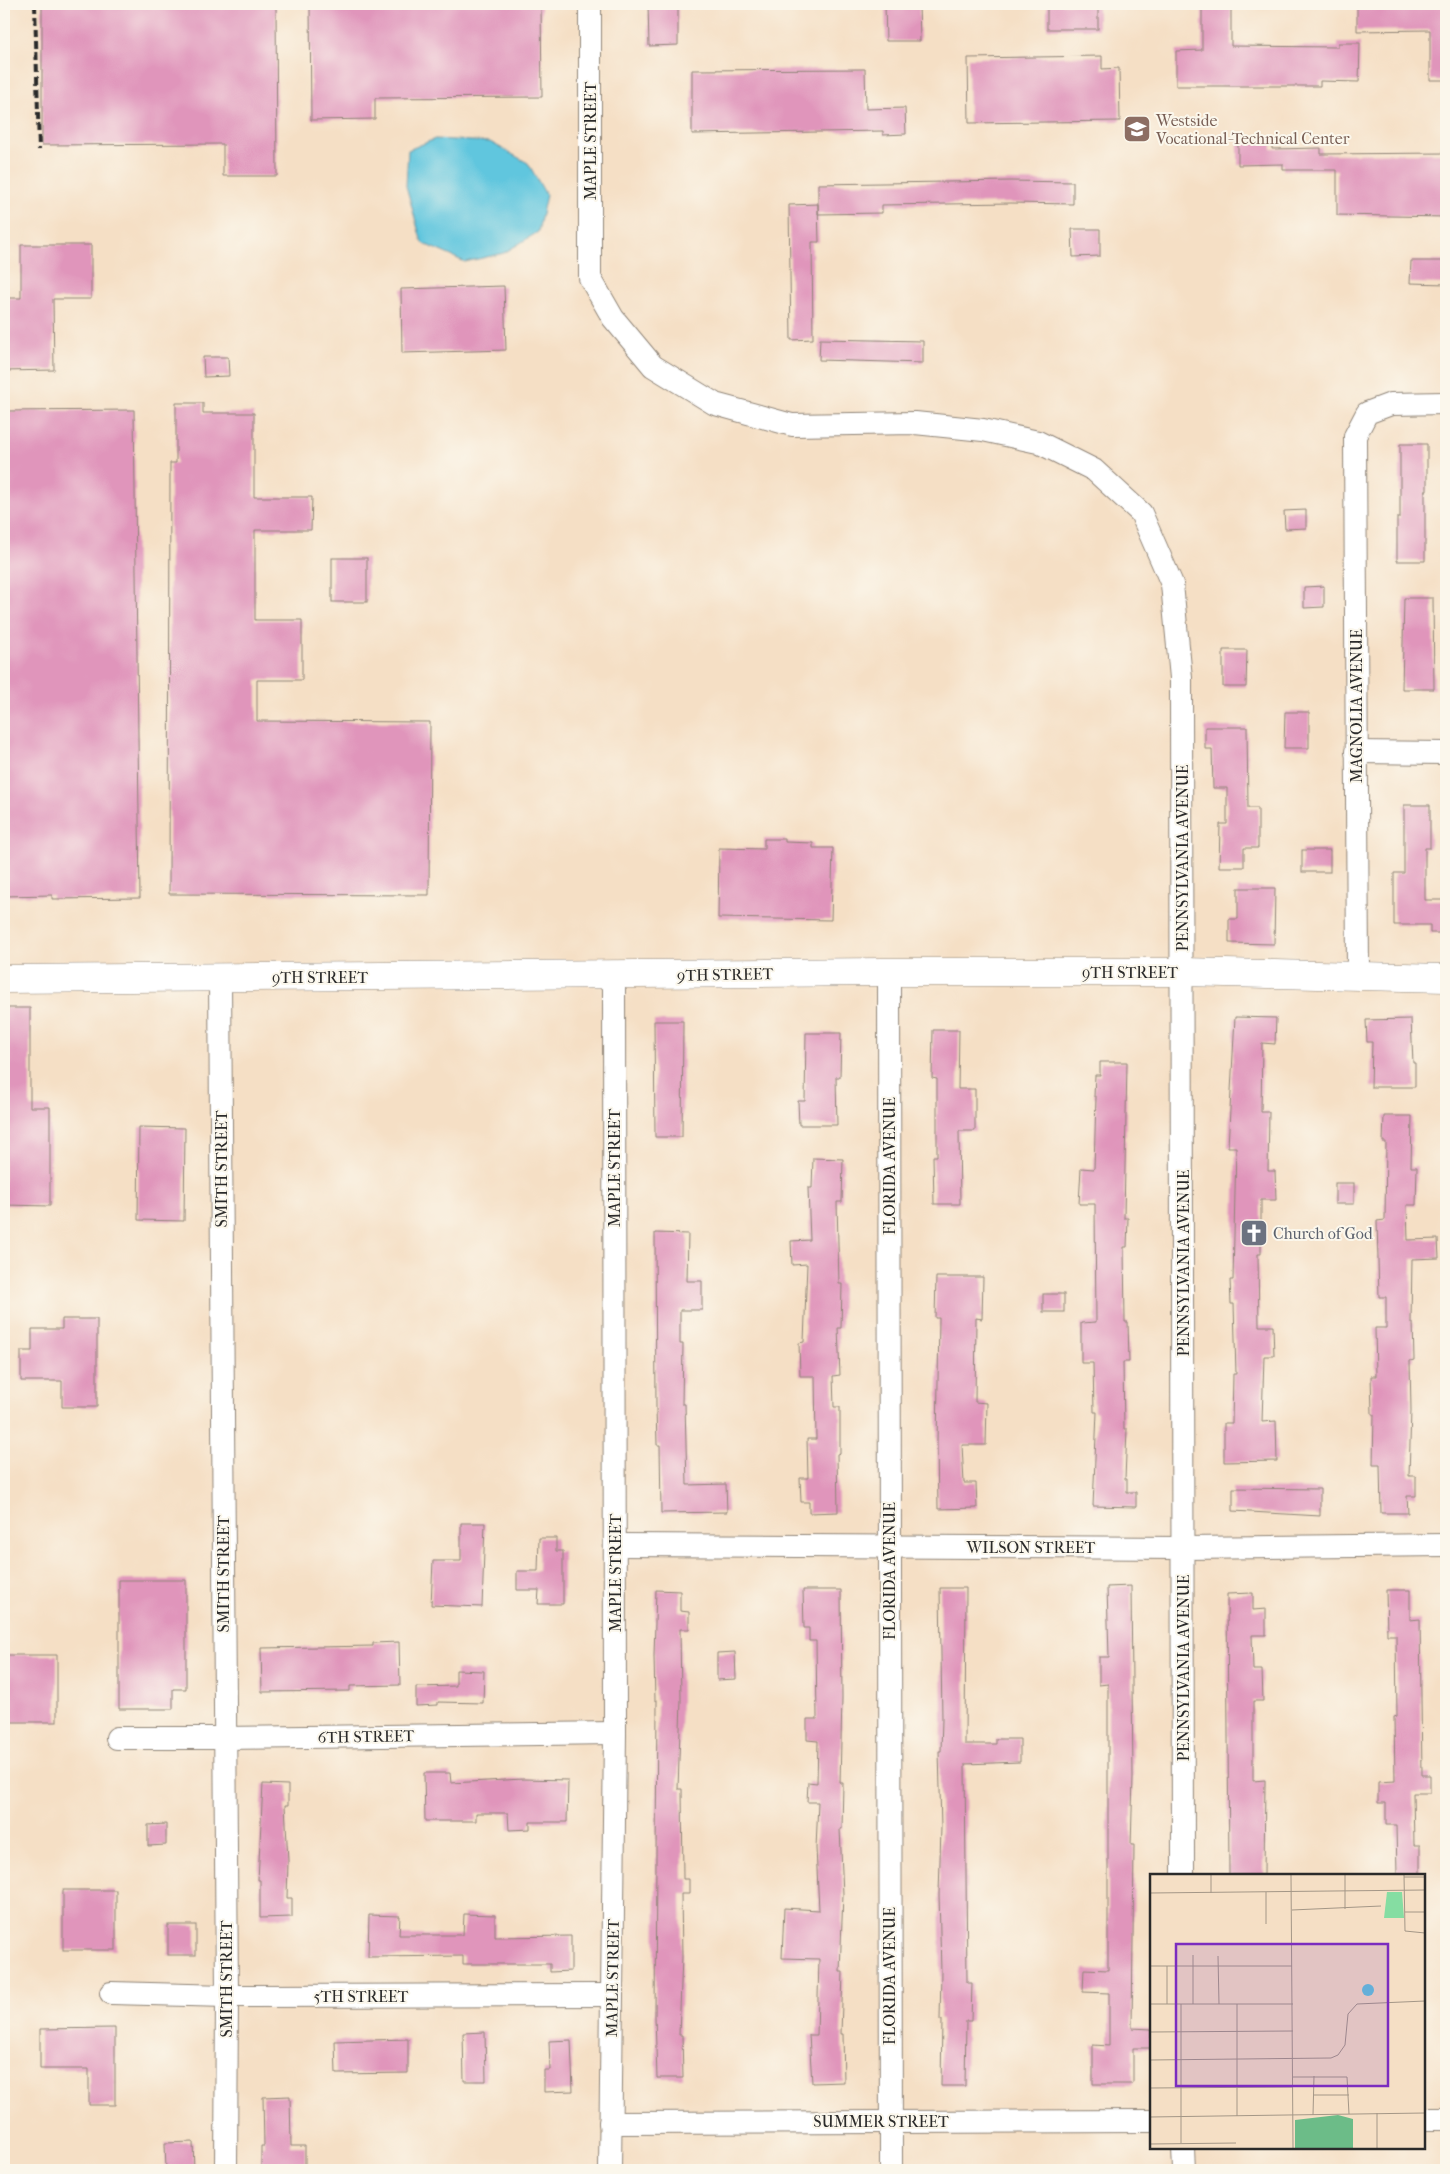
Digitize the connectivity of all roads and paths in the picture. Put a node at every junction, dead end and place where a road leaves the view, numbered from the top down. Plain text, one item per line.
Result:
1 (590, 4) edge
2 (590, 278) joint
3 (1446, 403) edge
4 (1356, 752) junction
5 (1446, 753) edge
6 (889, 972) junction
7 (1183, 972) junction
8 (614, 975) junction
9 (1358, 976) junction
10 (220, 978) junction
11 (1446, 978) edge
12 (4, 979) edge
13 (615, 1545) junction
14 (889, 1545) junction
15 (1446, 1545) edge
16 (1184, 1548) junction
17 (615, 1733) junction
18 (117, 1738) dead end
19 (224, 1738) junction
20 (1183, 1874) edge
21 (111, 1993) dead end
22 (612, 1995) junction
23 (227, 1996) junction
24 (1425, 2119) edge
25 (1446, 2119) edge
26 (890, 2121) junction
27 (1150, 2121) edge
28 (610, 2123) junction
29 (1183, 2149) edge
30 (226, 2170) edge
31 (610, 2170) edge
32 (891, 2170) edge
33 (1184, 2170) edge

1 - 2 street, MAPLE STREET
2 - 7 street, PENNSYLVANIA AVENUE
3 - 4 street, MAGNOLIA AVENUE
4 - 5 street
4 - 9 street, MAGNOLIA AVENUE
6 - 7 street, 9TH STREET
6 - 8 street, 9TH STREET
6 - 14 street, FLORIDA AVENUE
7 - 9 street, 9TH STREET
7 - 16 street, PENNSYLVANIA AVENUE
8 - 10 street, 9TH STREET
8 - 13 street, MAPLE STREET
9 - 11 street, 9TH STREET
10 - 12 street, 9TH STREET
10 - 19 street, SMITH STREET
13 - 14 street, WILSON STREET
13 - 17 street, MAPLE STREET
14 - 16 street, WILSON STREET
14 - 26 street, FLORIDA AVENUE
15 - 16 street, WILSON STREET
16 - 20 street, PENNSYLVANIA AVENUE
17 - 19 street, 6TH STREET
17 - 22 street, MAPLE STREET
18 - 19 street, 6TH STREET
19 - 23 street, SMITH STREET
21 - 23 street, 5TH STREET
22 - 23 street, 5TH STREET
22 - 28 street, MAPLE STREET
23 - 30 street, SMITH STREET
24 - 25 street
26 - 27 street, SUMMER STREET
26 - 28 street, SUMMER STREET
26 - 32 street, FLORIDA AVENUE
28 - 31 street, MAPLE STREET
29 - 33 street

